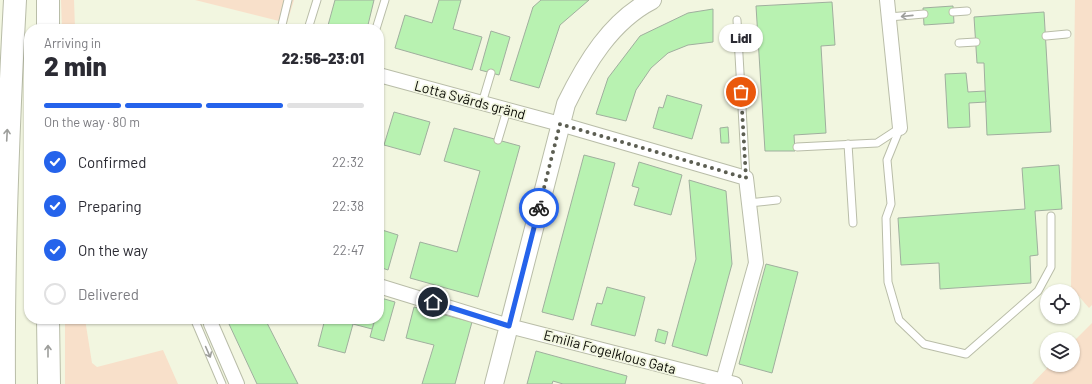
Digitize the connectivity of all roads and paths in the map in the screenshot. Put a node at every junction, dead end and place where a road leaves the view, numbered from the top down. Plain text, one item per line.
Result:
1 (15, 0) edge
2 (48, 0) edge
3 (288, 0) edge
4 (317, 0) edge
5 (385, 0) edge
6 (652, 0) edge
7 (887, 0) edge
8 (967, 11) dead end
9 (953, 12) dead end
10 (924, 14) dead end
11 (889, 17) junction
12 (737, 20) dead end
13 (48, 24) edge
14 (282, 24) edge
15 (310, 24) edge
16 (378, 24) edge
17 (1068, 34) dead end
18 (1046, 36) dead end
19 (976, 42) dead end
20 (959, 43) dead end
21 (491, 73) dead end
22 (384, 76) edge
23 (482, 103) junction
24 (507, 110) junction
25 (560, 124) junction
26 (900, 128) junction
27 (498, 140) dead end
28 (848, 144) junction
29 (797, 147) dead end
30 (746, 178) junction
31 (777, 200) dead end
32 (749, 203) junction
33 (1051, 216) dead end
34 (853, 223) dead end
35 (386, 292) edge
36 (48, 324) edge
37 (196, 324) edge
38 (211, 324) edge
39 (509, 326) junction
40 (727, 383) edge
41 (4, 384) edge
42 (49, 384) edge
43 (222, 384) edge
44 (238, 384) edge
45 (494, 384) edge

41 -> 1 highway
2 - 13 highway
3 - 14 lane
4 - 15 lane
5 - 16 lane
6 - 25 street
7 - 11 street
8 - 9 lane
10 -> 11 lane
11 - 26 street
12 - 30 lane
17 - 18 lane
19 - 20 lane
21 - 23 lane
22 - 23 street, Lotta Svärds gränd
23 - 24 street, Lotta Svärds gränd
24 - 25 street, Lotta Svärds gränd
24 - 27 lane
25 - 30 street, Lotta Svärds gränd
25 - 39 street
26 - 28 lane
26 - 33 lane
28 - 29 lane
28 - 34 lane
30 - 32 street
31 - 32 lane
32 - 40 street
35 - 39 street, Emilia Fogelklous Gata
42 -> 36 highway
37 -> 43 lane
38 - 44 street
39 - 40 street, Emilia Fogelklous Gata
39 - 45 street

